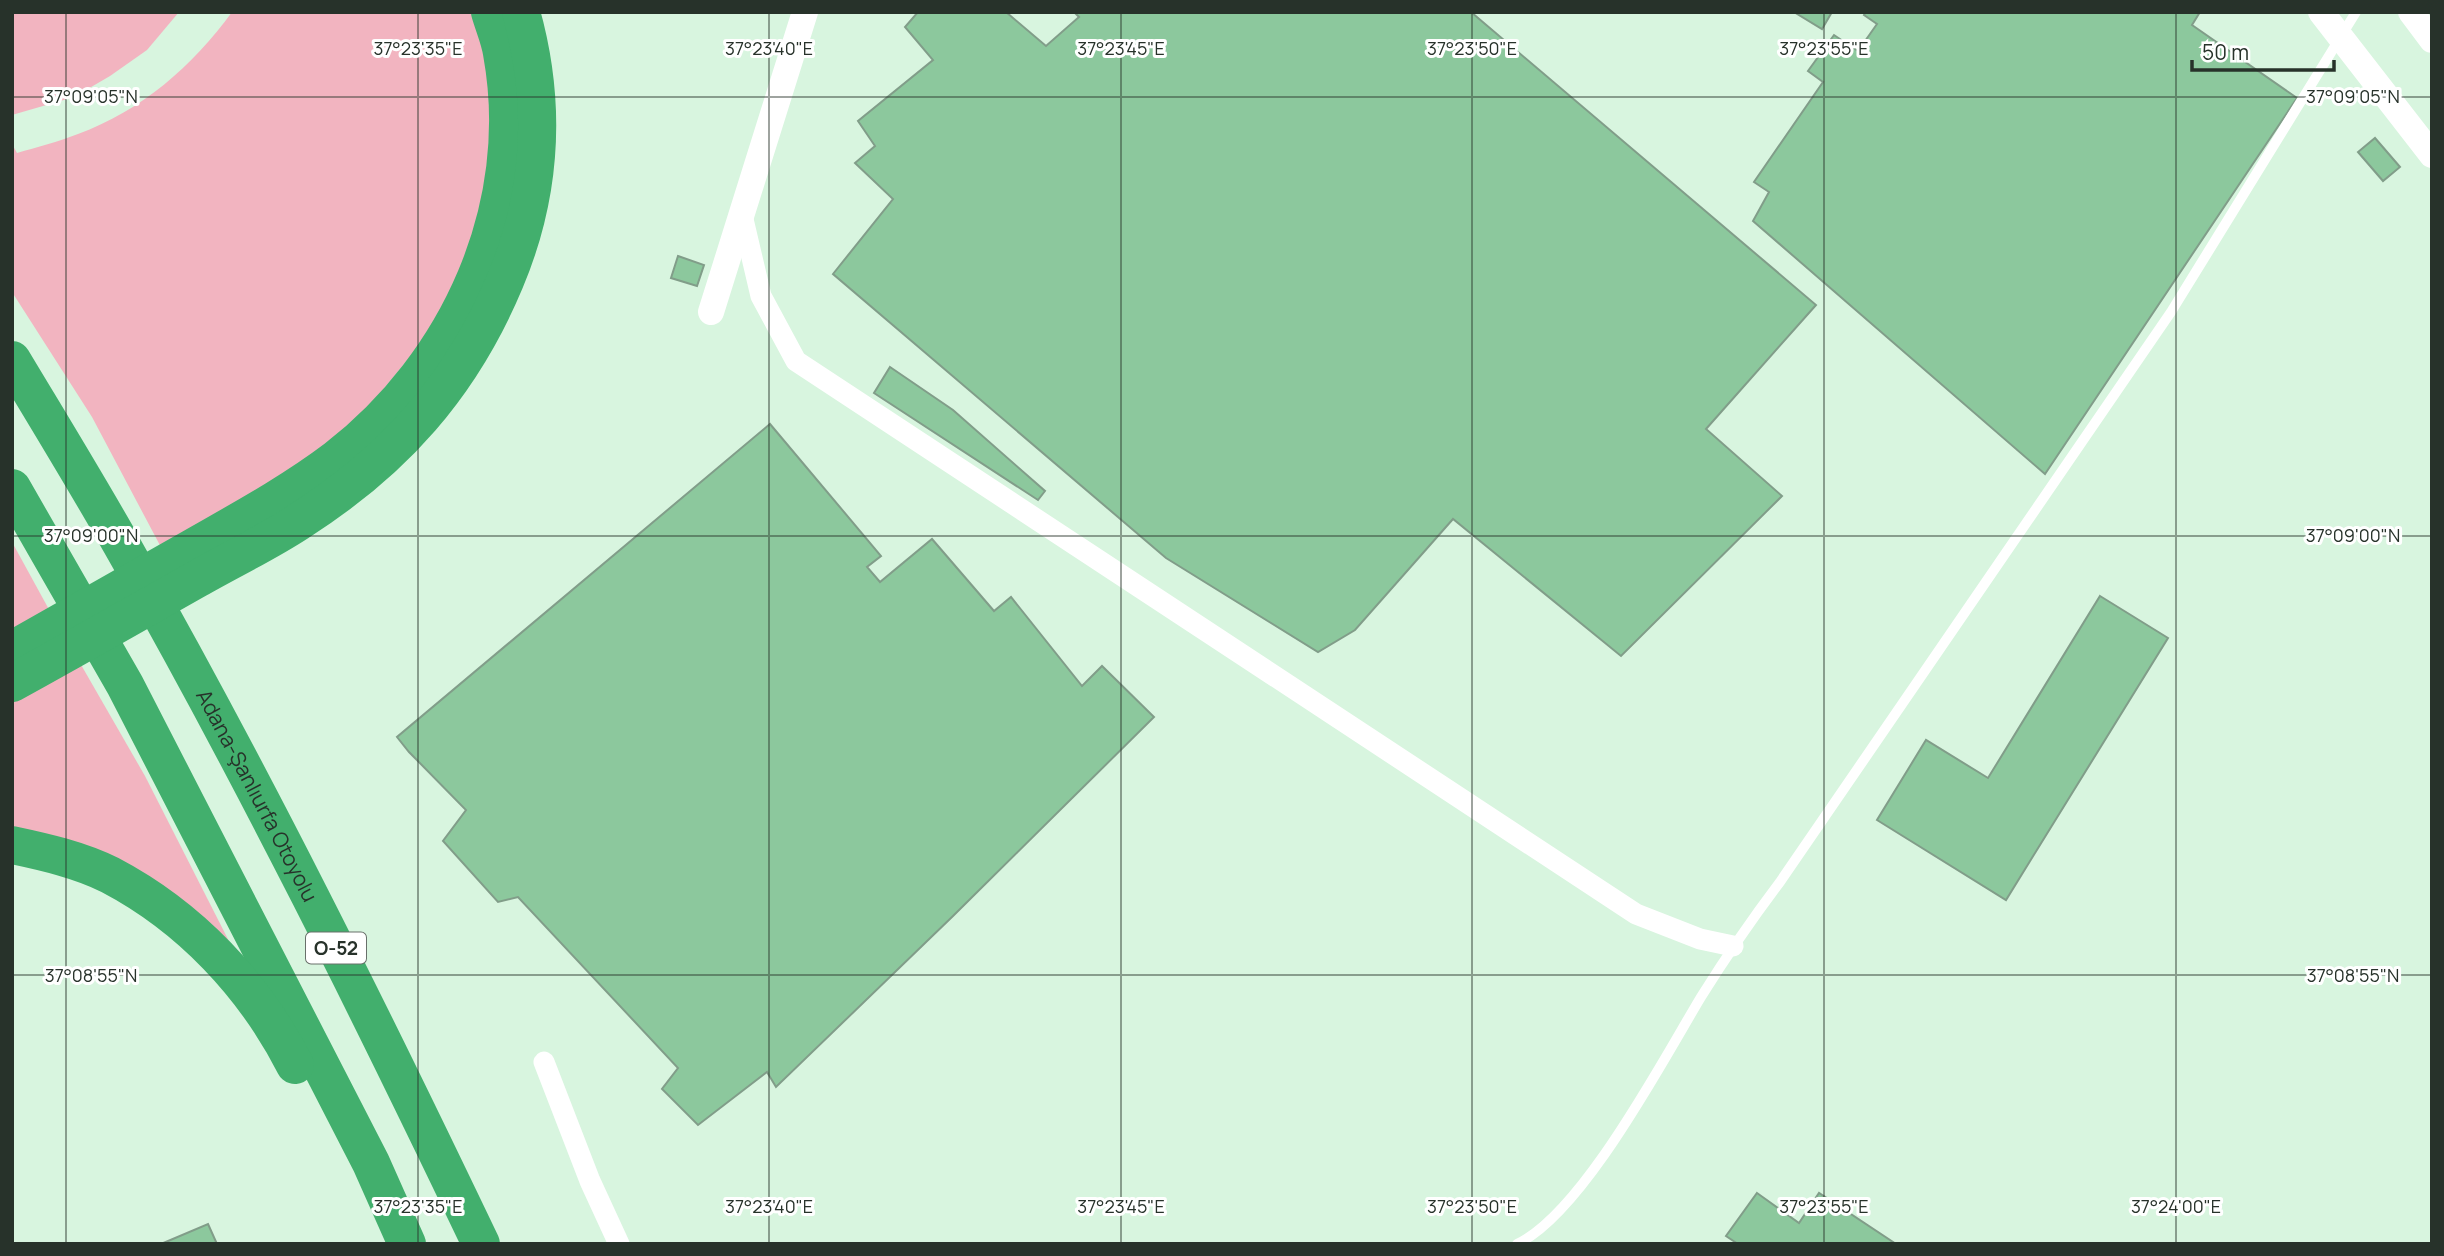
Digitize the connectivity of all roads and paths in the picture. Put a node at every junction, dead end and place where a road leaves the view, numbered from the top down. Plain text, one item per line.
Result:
1 (490, 12) edge
2 (522, 12) edge
3 (805, 12) edge
4 (2321, 12) edge
5 (2356, 12) edge
6 (2411, 12) edge
7 (2340, 38) junction
8 (2432, 40) edge
9 (2432, 155) edge
10 (742, 215) junction
11 (711, 312) dead end
12 (12, 360) edge
13 (12, 488) edge
14 (12, 650) edge
15 (12, 683) edge
16 (12, 845) edge
17 (1733, 946) junction
18 (544, 1062) dead end
19 (389, 1244) edge
20 (407, 1244) edge
21 (481, 1244) edge
22 (619, 1244) edge
23 (1517, 1244) edge

1 - 14 highway
2 - 15 highway
3 - 10 street
4 - 7 street
5 - 7 lane
6 - 8 street
7 - 9 street
7 - 17 lane
10 - 11 street
10 - 17 street
12 - 21 highway, Adana-Şanlıurfa Otoyolu / O-52
13 - 20 highway
16 - 19 highway
17 - 23 lane
18 - 22 street

